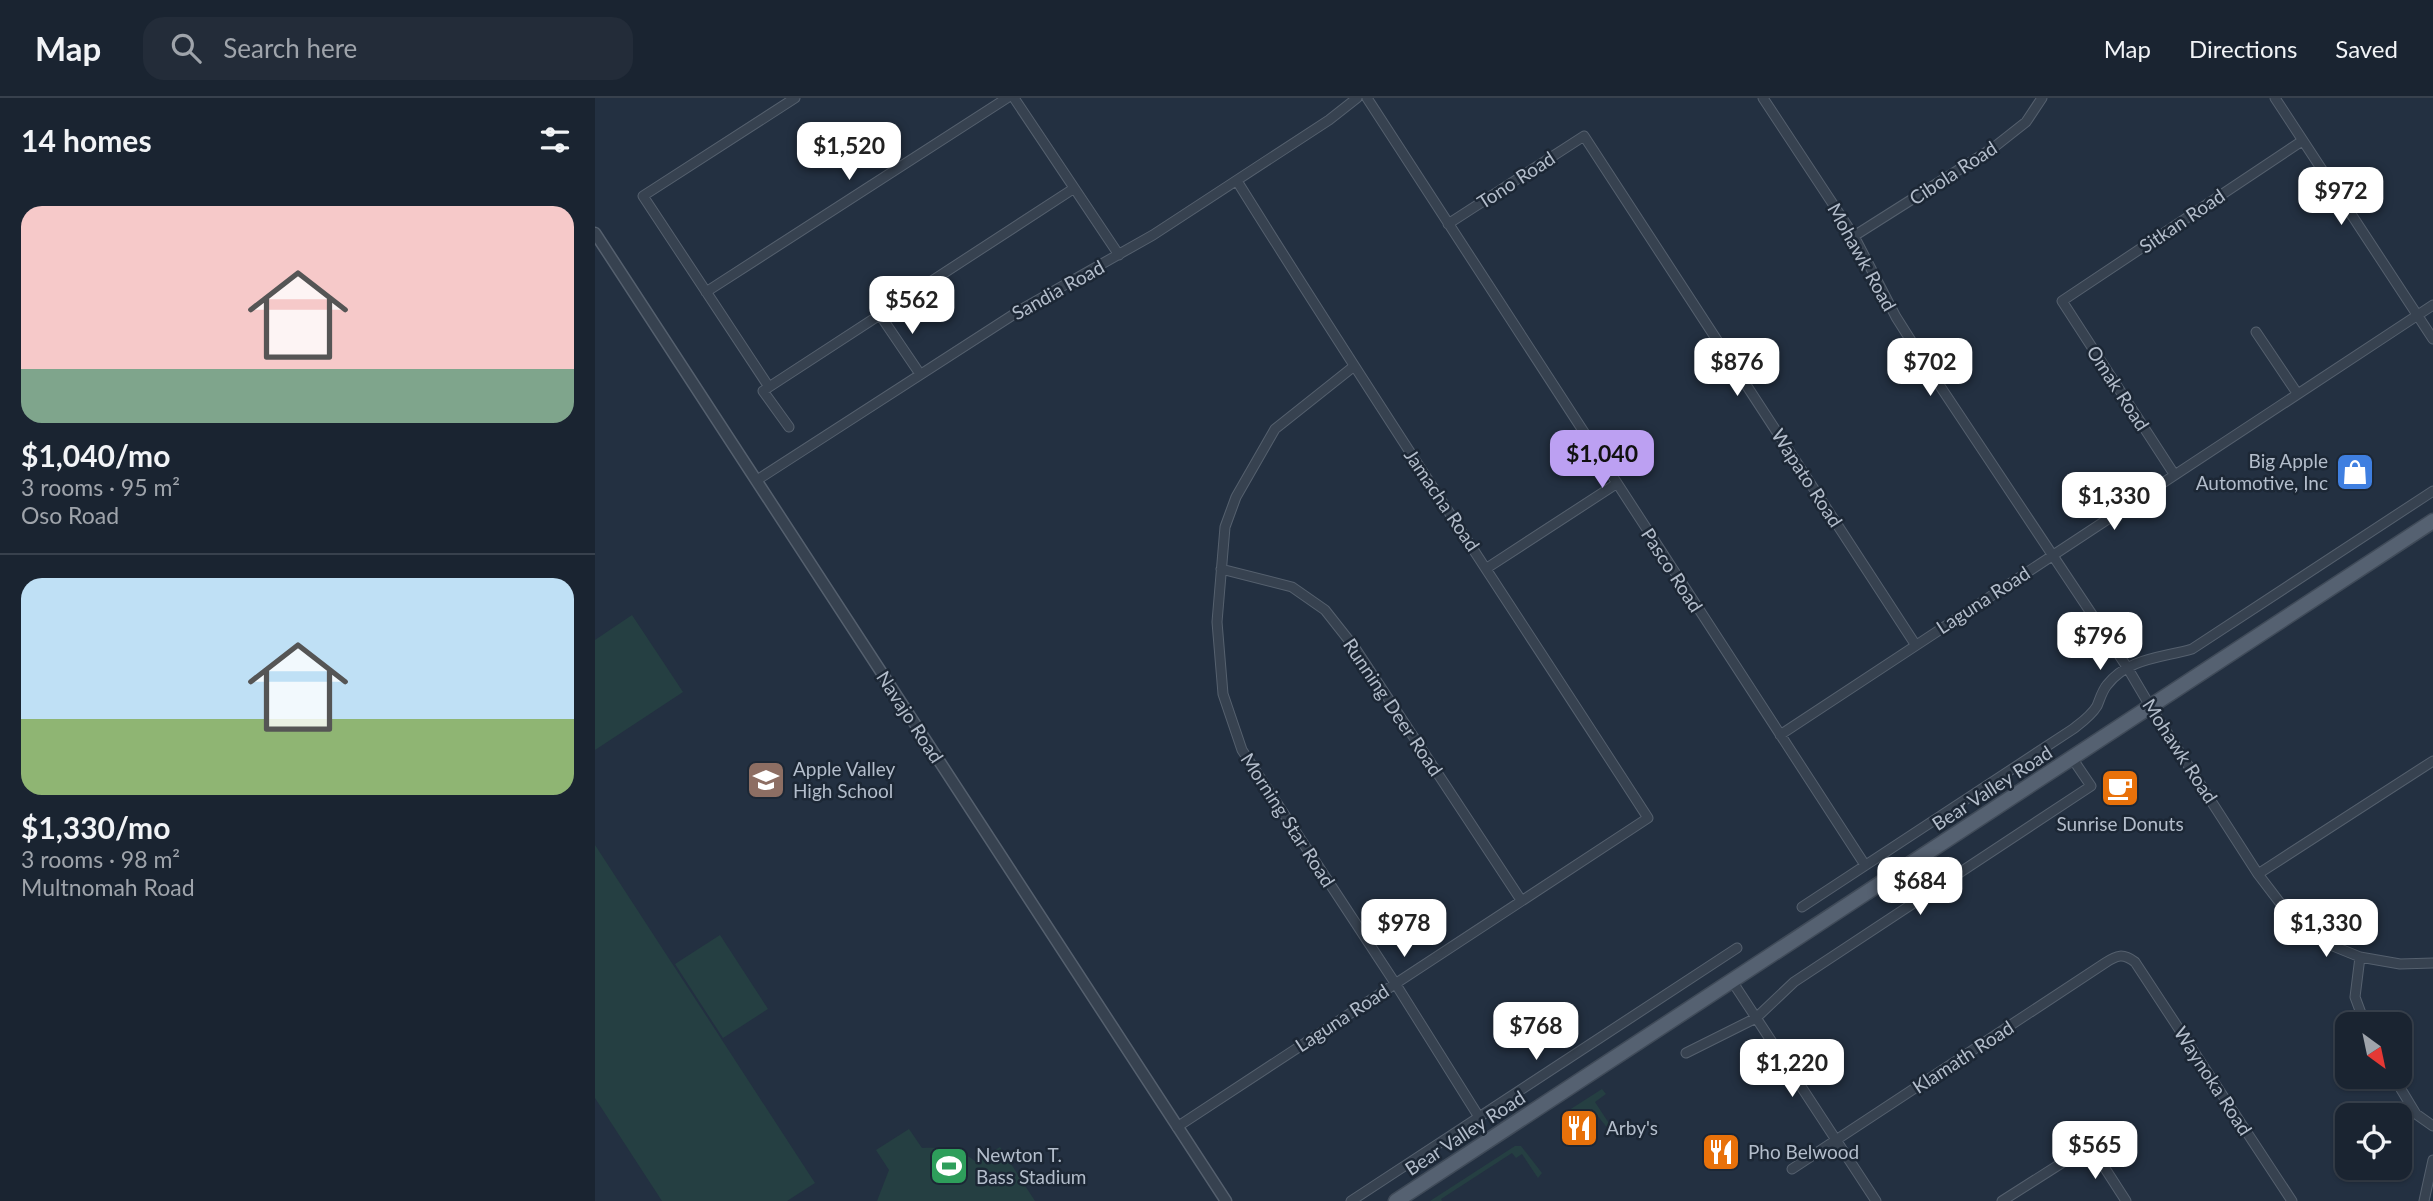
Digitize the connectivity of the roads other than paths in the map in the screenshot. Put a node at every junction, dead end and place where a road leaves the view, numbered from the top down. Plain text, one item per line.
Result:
1 (795, 98) edge
2 (1007, 98) edge
3 (1014, 98) edge
4 (1357, 98) edge
5 (1367, 98) edge
6 (1763, 98) edge
7 (2042, 98) edge
8 (2275, 98) edge
9 (1584, 136) joint
10 (2302, 141) junction
11 (1237, 181) junction
12 (1073, 189) junction
13 (1448, 224) junction
14 (595, 233) edge
15 (1854, 236) junction
16 (1119, 255) junction
17 (706, 292) junction
18 (2062, 301) joint
19 (2433, 305) edge
20 (880, 315) junction
21 (2417, 315) junction
22 (2256, 332) dead end
23 (2433, 339) edge
24 (1353, 368) junction
25 (920, 374) junction
26 (769, 387) junction
27 (2297, 393) junction
28 (789, 427) dead end
29 (2174, 474) junction
30 (757, 480) junction
31 (1616, 484) junction
32 (2433, 491) edge
33 (2433, 521) edge
34 (2052, 555) junction
35 (1487, 568) junction
36 (1221, 569) junction
37 (1915, 644) junction
38 (2127, 667) junction
39 (2150, 706) junction
40 (1780, 735) junction
41 (2072, 758) junction
42 (2433, 761) edge
43 (1648, 818) joint
44 (1865, 865) junction
45 (2258, 874) junction
46 (1521, 900) junction
47 (1802, 906) dead end
48 (1737, 948) dead end
49 (2360, 957) junction
50 (2135, 962) joint
51 (2433, 963) edge
52 (1732, 981) junction
53 (1395, 983) junction
54 (2361, 1012) edge
55 (1756, 1018) junction
56 (1686, 1053) dead end
57 (2401, 1089) edge
58 (1479, 1117) junction
59 (1177, 1126) junction
60 (2433, 1126) edge
61 (1836, 1140) junction
62 (2433, 1160) edge
63 (1792, 1169) dead end
64 (1226, 1201) edge
65 (1351, 1201) edge
66 (1396, 1201) edge
67 (1876, 1201) edge
68 (2002, 1201) edge
69 (2126, 1201) edge
70 (2292, 1201) edge
71 (2424, 1201) edge

1 - 17 street
2 - 17 street
3 - 12 street
4 - 11 street, Sandia Road
5 - 13 street, Pasco Road
6 - 15 street, Mohawk Road
7 - 15 street, Cibola Road
8 - 10 street
9 - 13 street, Tono Road
9 - 37 street, Wapato Road
10 - 18 street, Sitkan Road
10 - 21 street
11 - 16 street, Sandia Road
11 - 24 street, Jamacha Road
12 - 16 street
12 - 20 street
13 - 31 street, Pasco Road
14 - 30 street, Navajo Road
15 - 34 street, Mohawk Road
16 - 25 street, Sandia Road
17 - 26 street
18 - 29 street, Omak Road
19 - 21 street, Laguna Road
20 - 25 street
20 - 26 street
21 - 23 street
21 - 27 street, Laguna Road
22 - 27 street
24 - 35 street, Jamacha Road
24 - 36 street, Morning Star Road
25 - 30 street, Sandia Road
26 - 28 street
27 - 29 street, Laguna Road
29 - 34 street, Laguna Road
30 - 59 street, Navajo Road
31 - 35 street
31 - 40 street, Pasco Road
32 - 38 street
33 - 39 main road, Bear Valley Road
34 - 37 street, Laguna Road
34 - 38 street, Mohawk Road
35 - 43 street, Jamacha Road
36 - 46 street, Running Deer Road
36 - 53 street, Morning Star Road
37 - 40 street, Laguna Road
38 - 39 street, Mohawk Road
38 - 44 street
39 - 41 main road, Bear Valley Road
39 - 45 street, Mohawk Road
40 - 44 street, Pasco Road
41 - 52 main road, Bear Valley Road
41 - 55 street
42 - 45 street
43 - 46 street, Laguna Road
44 - 47 street
45 - 49 street, Mohawk Road
46 - 53 street, Laguna Road
48 - 58 street
49 - 51 street, Mohawk Road
49 - 54 street
50 - 61 street, Klamath Road
50 - 70 street, Waynoka Road
52 - 55 street
52 - 66 main road, Bear Valley Road
53 - 58 street, Morning Star Road
53 - 59 street, Laguna Road
55 - 56 street
55 - 61 street
57 - 60 street
58 - 65 street
59 - 64 street, Navajo Road
61 - 63 street, Klamath Road
61 - 67 street
62 - 71 street
68 - 69 street

